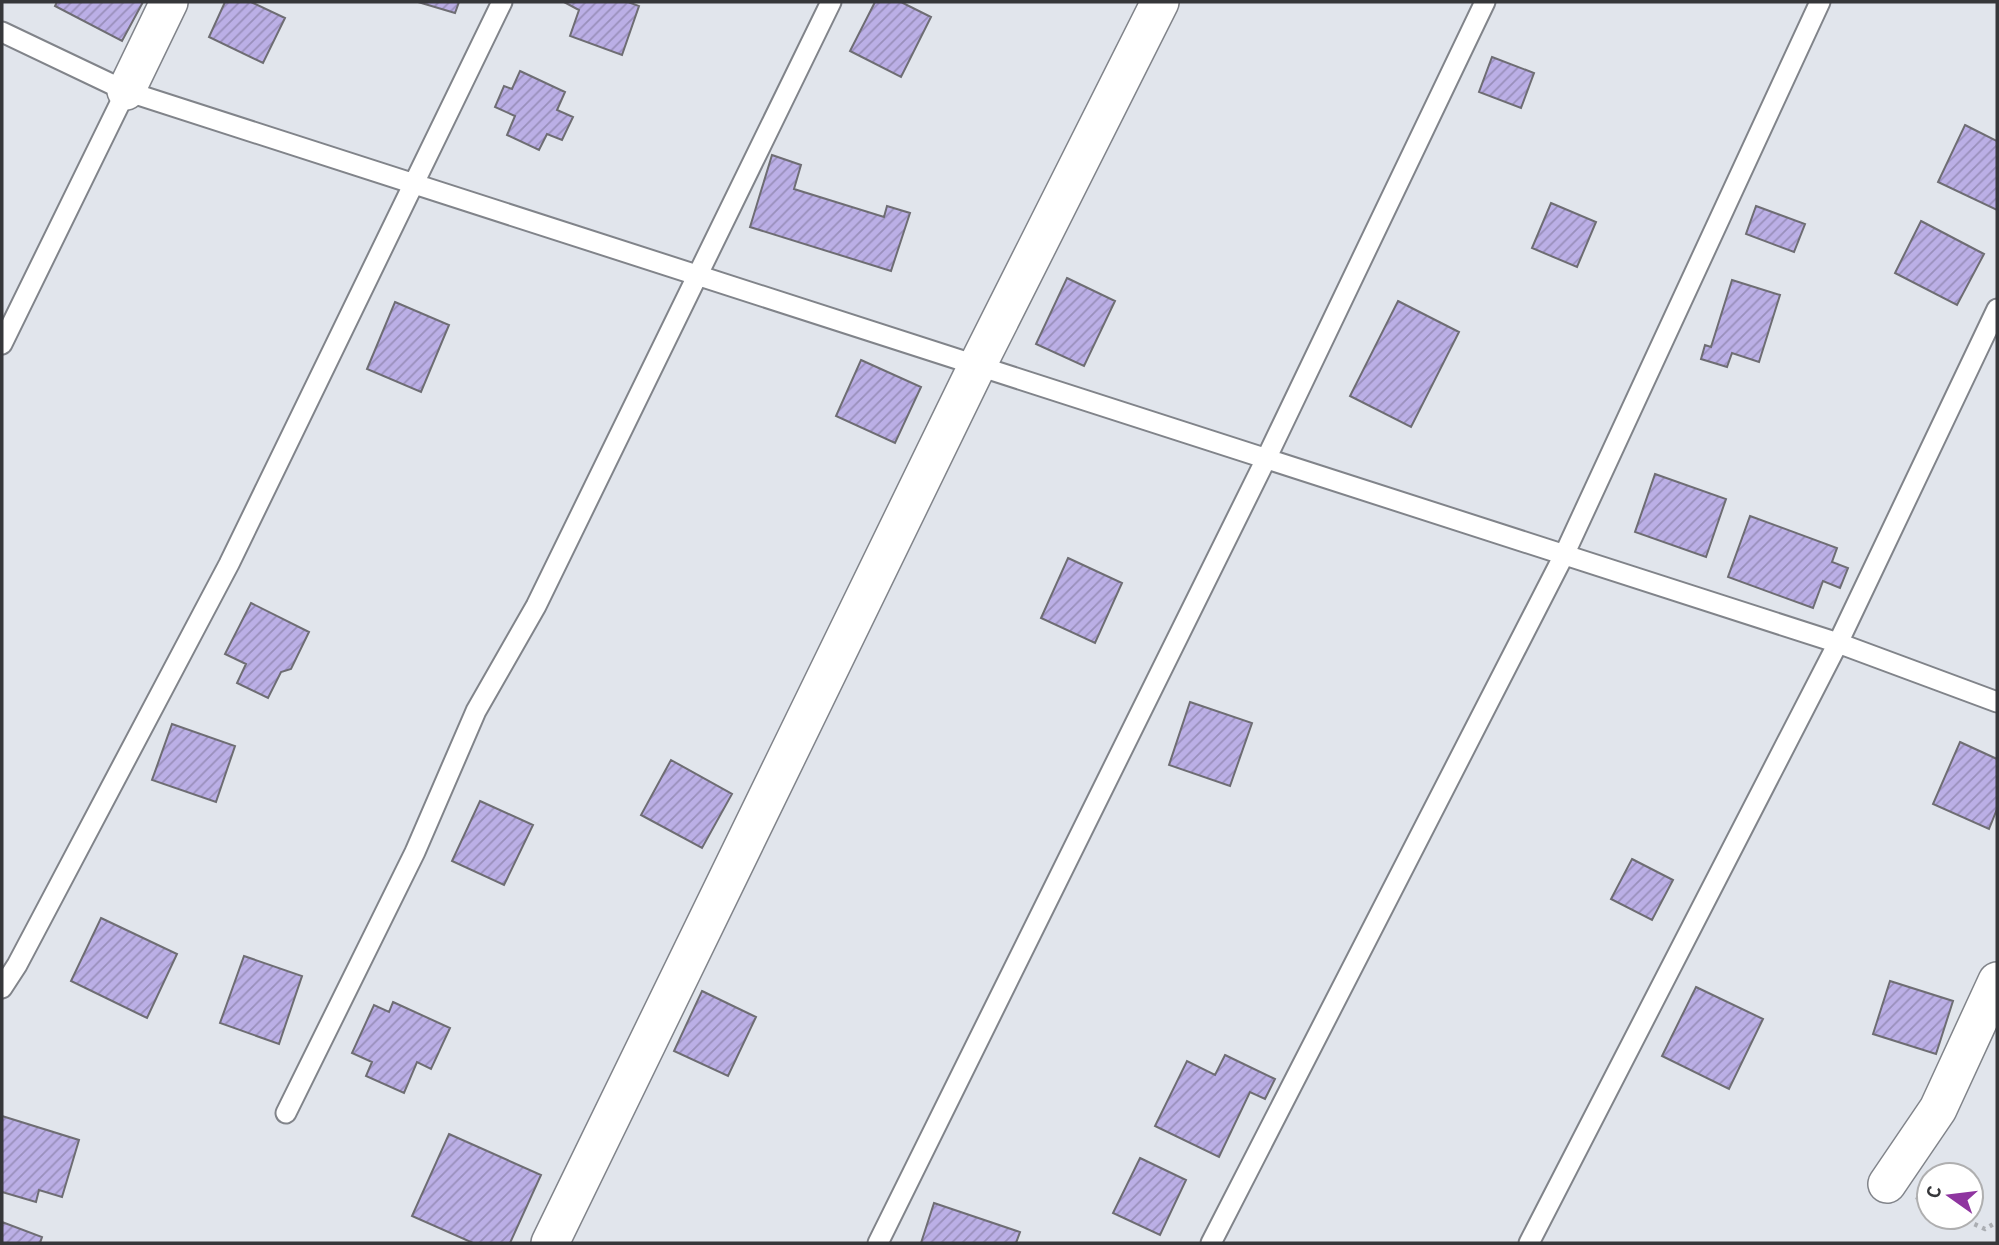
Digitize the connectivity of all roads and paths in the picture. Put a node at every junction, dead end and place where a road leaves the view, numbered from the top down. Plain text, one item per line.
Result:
1 (169, 2) edge
2 (502, 2) edge
3 (831, 2) edge
4 (1160, 2) edge
5 (1486, 2) edge
6 (1819, 2) edge
7 (2, 32) edge
8 (126, 91) junction
9 (412, 183) junction
10 (697, 275) junction
11 (1997, 309) edge
12 (2, 344) edge
13 (977, 366) junction
14 (1266, 459) junction
15 (1564, 555) junction
16 (1838, 643) junction
17 (1997, 702) edge
18 (1997, 981) edge
19 (2, 988) edge
20 (286, 1113) dead end
21 (1887, 1184) dead end
22 (550, 1243) edge
23 (878, 1243) edge
24 (1211, 1243) edge
25 (1529, 1243) edge

1 - 8 street
2 - 9 lane
3 - 10 lane
4 - 13 street
5 - 14 lane
6 - 15 lane
7 - 8 lane
8 - 9 lane
8 - 12 lane
9 - 10 lane
9 - 19 lane
10 - 13 lane
10 - 20 lane
11 - 16 lane
13 - 14 lane
13 - 22 street
14 - 15 lane
14 - 23 lane
15 - 16 lane
15 - 24 lane
16 - 17 lane
16 - 25 lane
18 - 21 street

